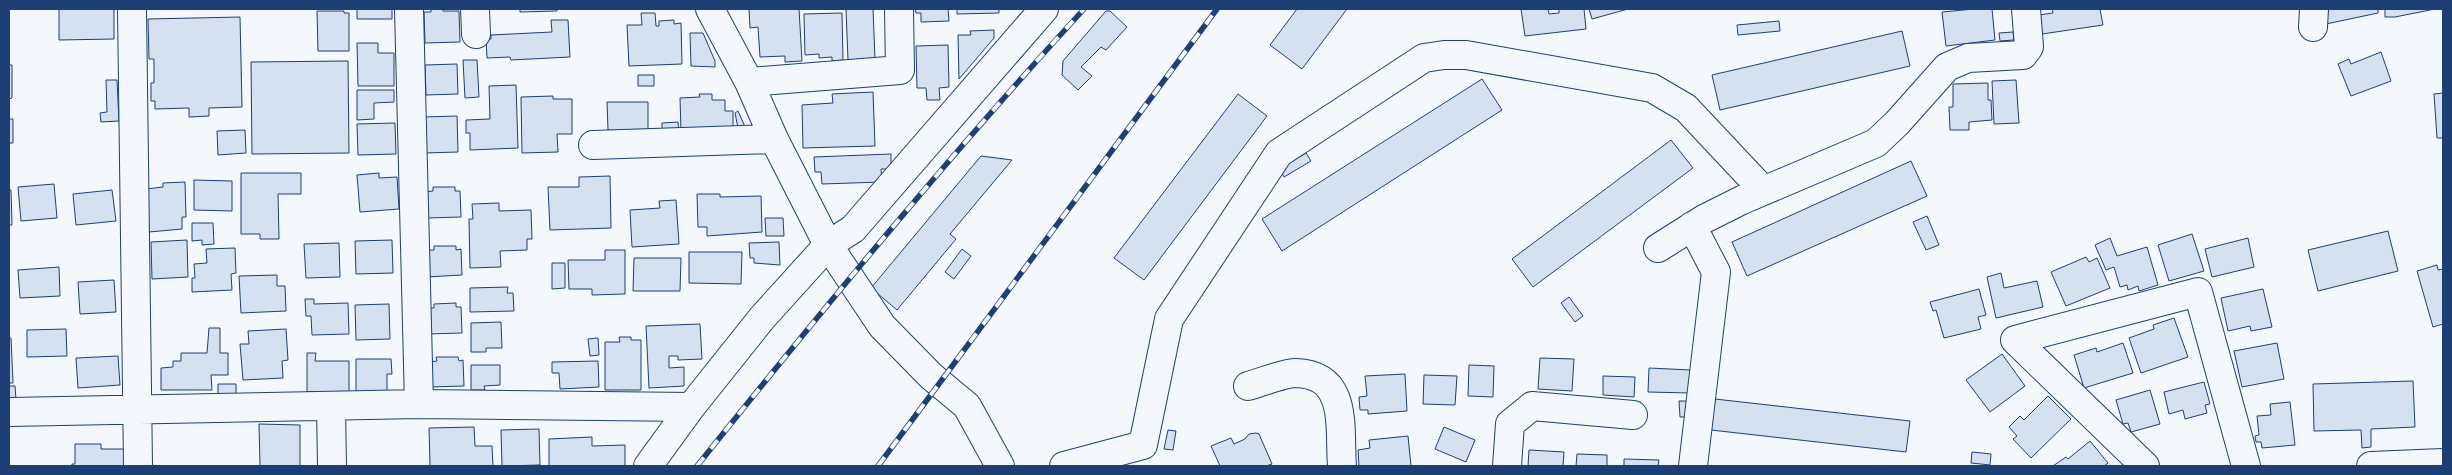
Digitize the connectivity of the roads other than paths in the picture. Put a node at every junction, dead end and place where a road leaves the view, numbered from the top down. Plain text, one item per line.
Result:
1 (132, 9) edge
2 (409, 9) edge
3 (710, 9) edge
4 (899, 9) edge
5 (1044, 9) edge
6 (2026, 9) edge
7 (749, 82) junction
8 (774, 139) junction
9 (594, 145) dead end
10 (1763, 190) junction
11 (1692, 226) junction
12 (828, 245) junction
13 (1658, 248) dead end
14 (1248, 386) dead end
15 (419, 404) junction
16 (331, 406) junction
17 (691, 406) junction
18 (137, 411) junction
19 (9, 412) edge
20 (1633, 415) dead end
21 (2443, 463) edge
22 (138, 466) edge
23 (332, 466) edge
24 (648, 466) edge
25 (1000, 466) edge
26 (1064, 466) edge
27 (1342, 466) edge
28 (1507, 466) edge
29 (1693, 466) edge
30 (2145, 466) edge
31 (2246, 466) edge
32 (2371, 466) edge

1 - 18 street
2 - 15 street
3 - 7 street
4 - 7 street
5 - 12 street
6 - 10 street
7 - 8 street
8 - 9 street
8 - 12 street
10 - 11 street
10 - 26 street
11 - 13 street
11 - 29 street
12 - 17 street
12 - 25 street
14 - 27 street
15 - 16 street
15 - 17 street
16 - 18 street
16 - 23 street
17 - 24 street
18 - 19 street
18 - 22 street
20 - 28 street
21 - 32 street
30 - 31 street

